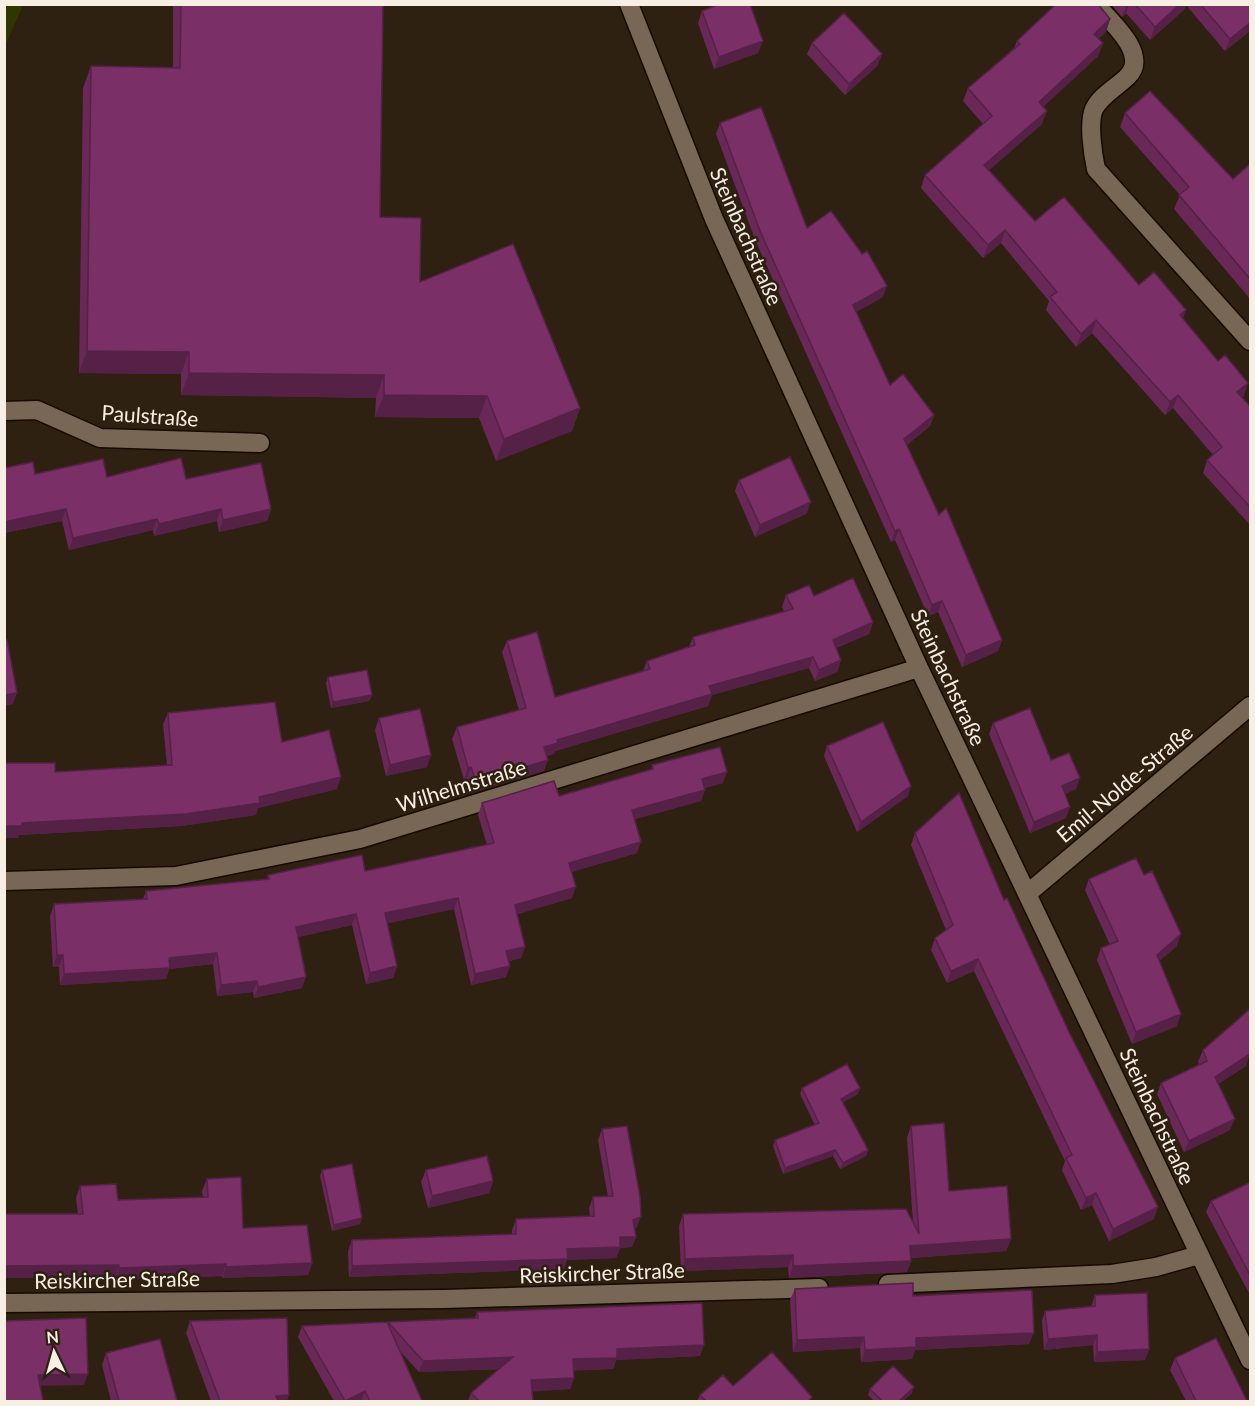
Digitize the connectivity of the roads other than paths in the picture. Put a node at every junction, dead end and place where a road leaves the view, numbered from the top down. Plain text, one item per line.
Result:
1 (628, 4) edge
2 (1095, 4) edge
3 (1251, 341) edge
4 (4, 411) edge
5 (260, 443) dead end
6 (919, 668) junction
7 (1251, 706) edge
8 (4, 881) edge
9 (1027, 894) junction
10 (1199, 1255) junction
11 (876, 1285) edge
12 (840, 1287) edge
13 (4, 1303) edge
14 (1251, 1360) edge

1 - 6 street, Steinbachstraße
2 - 3 street
4 - 5 street, Paulstraße
6 - 8 street, Wilhelmstraße
6 - 9 street, Steinbachstraße
7 - 9 street, Emil-Nolde-Straße
9 - 10 street, Steinbachstraße
10 - 11 street
10 - 14 street, Steinbachstraße
12 - 13 street, Reiskircher Straße

